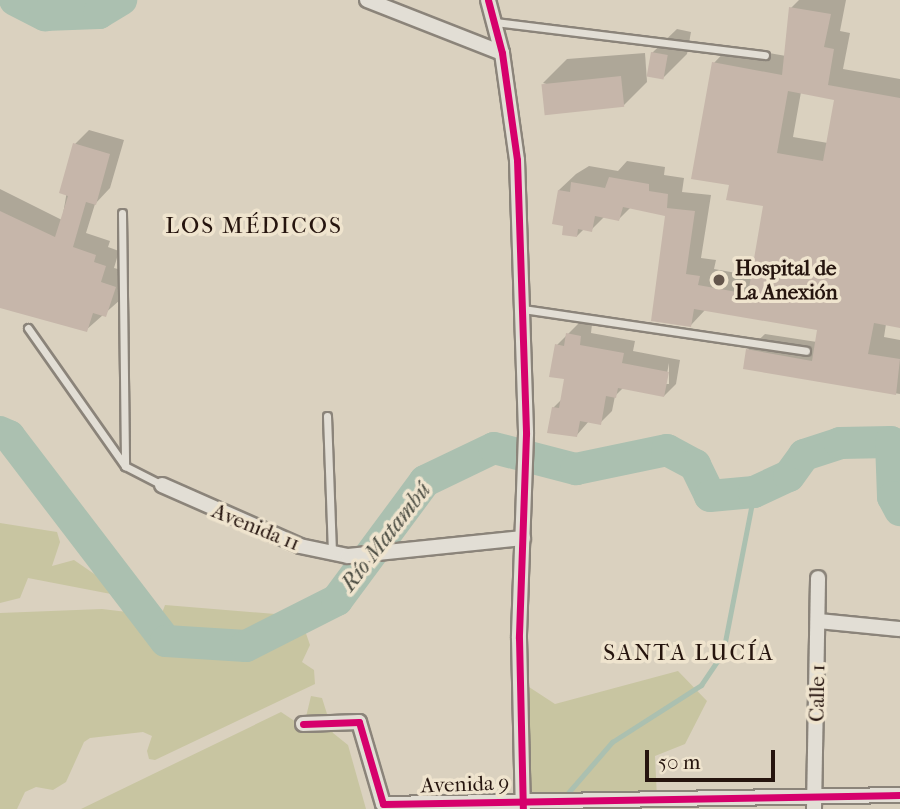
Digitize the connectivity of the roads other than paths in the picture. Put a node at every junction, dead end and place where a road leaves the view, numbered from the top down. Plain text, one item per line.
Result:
1 (368, 0) edge
2 (488, 0) edge
3 (495, 22) junction
4 (502, 53) junction
5 (765, 55) dead end
6 (122, 213) dead end
7 (523, 309) junction
8 (28, 328) dead end
9 (806, 351) dead end
10 (327, 416) dead end
11 (125, 466) junction
12 (162, 485) joint
13 (523, 538) junction
14 (332, 553) junction
15 (818, 578) dead end
16 (818, 621) junction
17 (900, 629) edge
18 (303, 724) dead end
19 (900, 795) edge
20 (814, 802) edge
21 (523, 804) edge

1 - 4 street
2 - 3 street
3 - 4 street
3 - 5 lane
4 - 7 street
6 - 11 lane
7 - 9 lane
7 - 13 street
8 - 11 lane
10 - 14 lane
11 - 12 lane
12 - 14 street, Avenida 11
13 - 14 street, Avenida 11
13 - 21 street
15 - 16 street, Calle 1
16 - 17 street
16 - 20 street, Calle 1
18 - 21 street, Avenida 9
19 - 20 street, Avenida 9
20 - 21 street, Avenida 9

